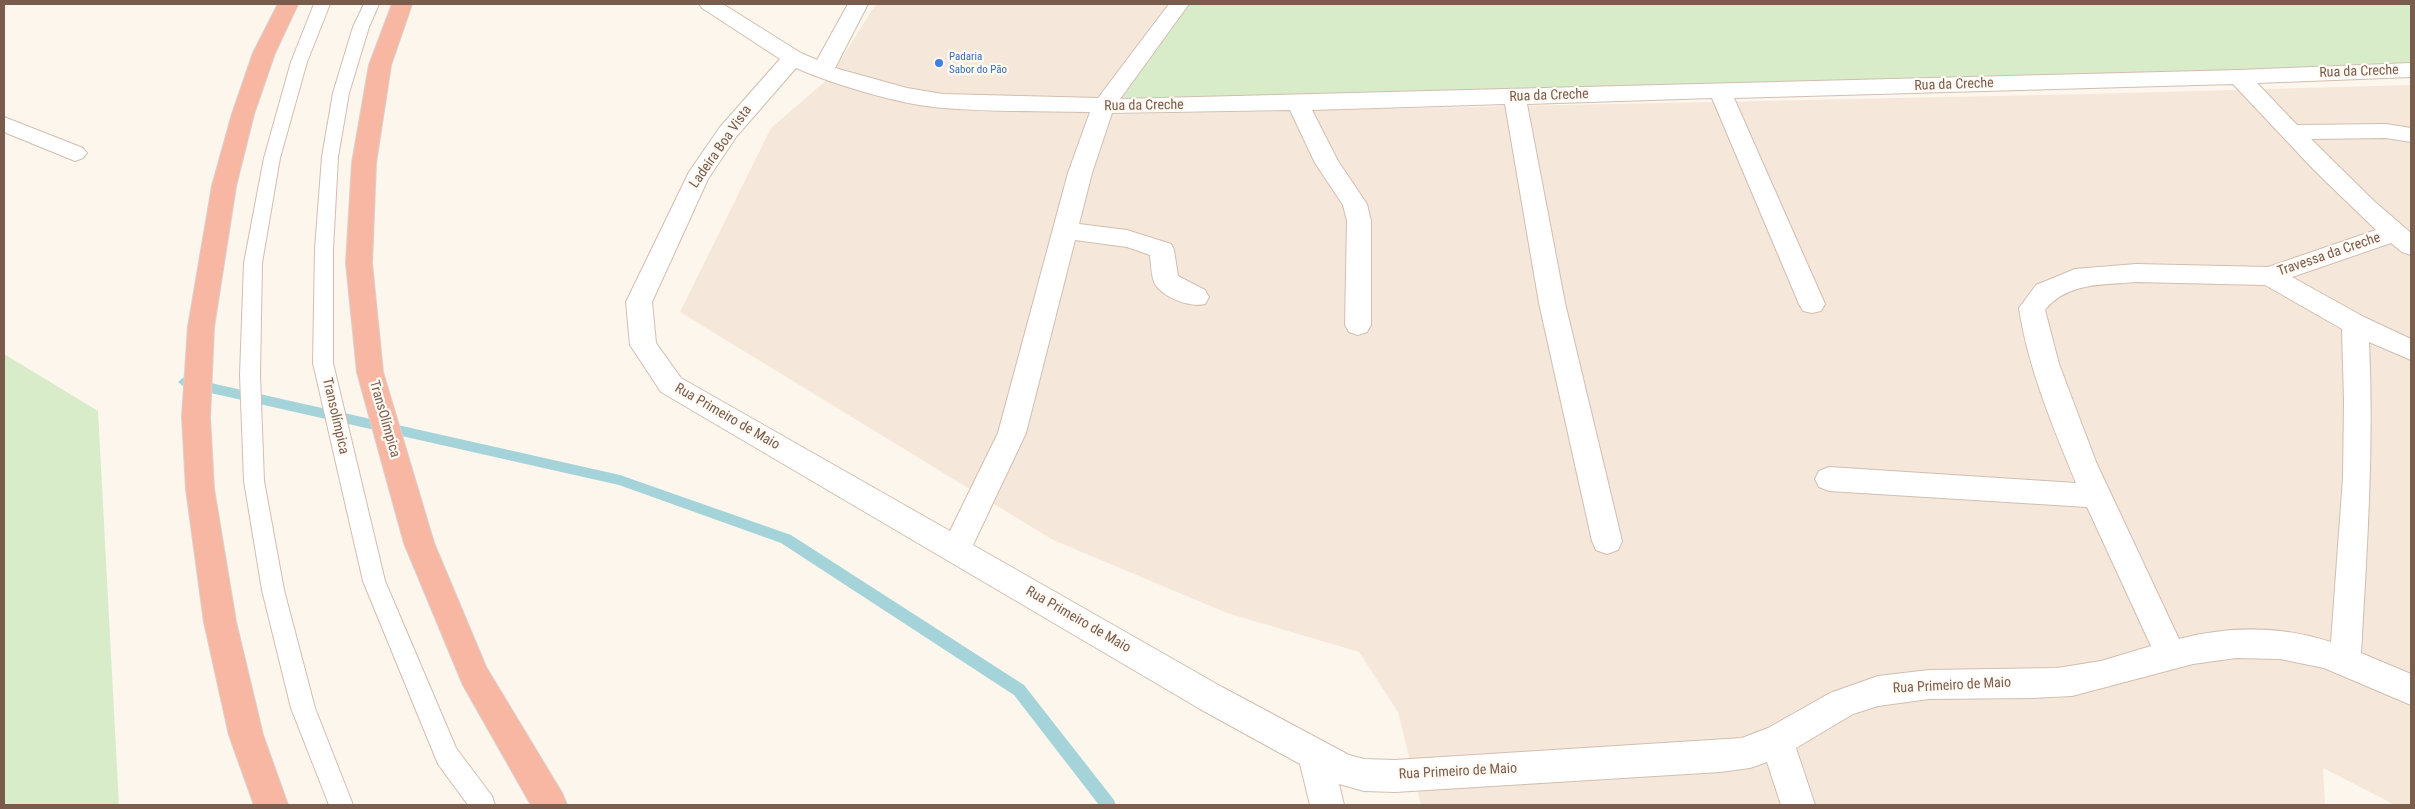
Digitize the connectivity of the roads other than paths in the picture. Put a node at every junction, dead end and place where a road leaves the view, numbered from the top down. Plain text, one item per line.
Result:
1 (288, 4) edge
2 (322, 4) edge
3 (371, 4) edge
4 (402, 4) edge
5 (709, 4) edge
6 (858, 4) edge
7 (1179, 4) edge
8 (793, 58) junction
9 (2411, 70) edge
10 (822, 71) junction
11 (2239, 77) junction
12 (1720, 91) junction
13 (1515, 97) junction
14 (1298, 103) junction
15 (1103, 107) junction
16 (4, 124) edge
17 (2291, 132) junction
18 (2411, 135) edge
19 (75, 153) dead end
20 (1065, 231) junction
21 (2402, 239) edge
22 (2269, 276) junction
23 (1196, 297) dead end
24 (639, 302) joint
25 (1812, 304) dead end
26 (2355, 324) junction
27 (1358, 325) dead end
28 (2411, 350) edge
29 (1829, 479) dead end
30 (2096, 496) junction
31 (1607, 541) dead end
32 (956, 549) junction
33 (2171, 655) junction
34 (2345, 661) junction
35 (2411, 690) edge
36 (1777, 741) junction
37 (1315, 756) junction
38 (272, 805) edge
39 (341, 805) edge
40 (483, 805) edge
41 (550, 805) edge
42 (1327, 805) edge
43 (1798, 805) edge

1 - 38 highway
2 - 39 lane
3 - 40 lane, Transolímpica
4 - 41 highway, TransOlímpica
5 - 8 street, Rua da Creche
6 - 10 street
7 - 15 street
8 - 10 street, Rua da Creche
8 - 24 street, Ladeira Boa Vista
9 - 11 street, Rua da Creche
10 - 15 street, Rua da Creche
11 - 12 street, Rua da Creche
11 - 17 street, Travessa da Creche
12 - 13 street, Rua da Creche
12 - 25 street
13 - 14 street, Rua da Creche
13 - 31 street
14 - 15 street, Rua da Creche
14 - 27 street
15 - 20 street
16 - 19 street
17 - 18 street
17 - 21 street, Travessa da Creche
20 - 23 street
20 - 32 street
21 - 22 street, Travessa da Creche
22 - 26 street, Travessa da Creche
22 - 30 street
24 - 32 street, Rua Primeiro de Maio
26 - 28 street, Travessa da Creche
26 - 34 street
29 - 30 street
30 - 33 street
32 - 37 street, Rua Primeiro de Maio
33 - 34 street, Rua Primeiro de Maio
33 - 36 street, Rua Primeiro de Maio
34 - 35 street, Rua Primeiro de Maio
36 - 37 street, Rua Primeiro de Maio
36 - 43 street
37 - 42 street

